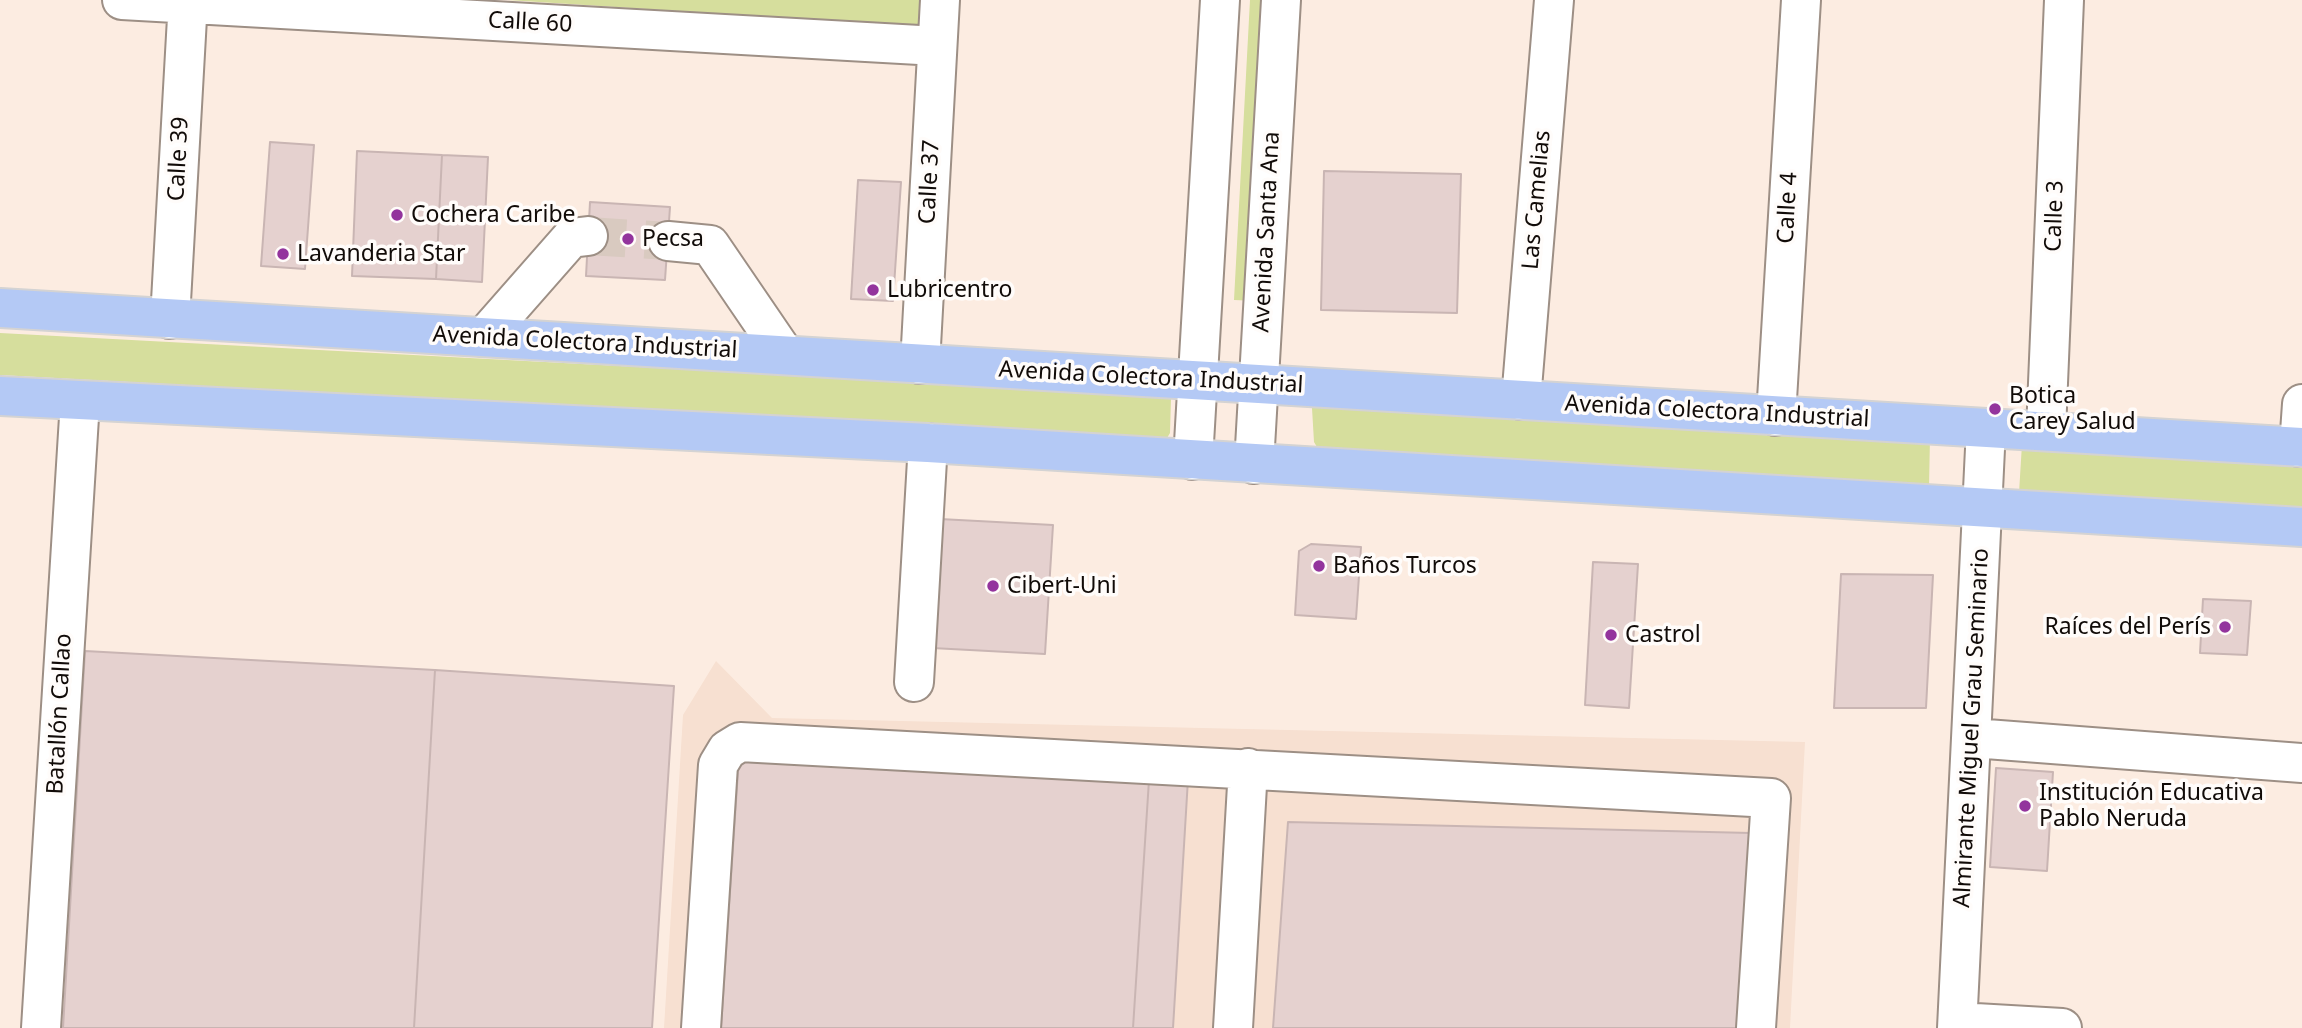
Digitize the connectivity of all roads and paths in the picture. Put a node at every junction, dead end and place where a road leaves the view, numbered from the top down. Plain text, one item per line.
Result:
1 (122, 0) edge
2 (940, 0) edge
3 (1220, 0) edge
4 (1280, 0) edge
5 (1554, 0) edge
6 (1801, 0) edge
7 (2063, 0) edge
8 (188, 2) edge
9 (465, 10) edge
10 (937, 46) junction
11 (588, 236) tunnel mouth
12 (668, 242) tunnel mouth
13 (0, 308) edge
14 (170, 318) junction
15 (484, 337) junction
16 (785, 355) junction
17 (920, 364) junction
18 (1199, 380) junction
19 (1259, 384) junction
20 (0, 396) edge
21 (1521, 400) junction
22 (80, 401) junction
23 (2302, 404) edge
24 (1776, 415) junction
25 (1986, 428) junction
26 (2046, 431) junction
27 (928, 443) junction
28 (2301, 447) edge
29 (1193, 460) junction
30 (1254, 464) junction
31 (1982, 508) junction
32 (2302, 527) edge
33 (914, 682) dead end
34 (1973, 738) junction
35 (2302, 763) edge
36 (1248, 768) junction
37 (1958, 1025) edge
38 (41, 1028) edge
39 (701, 1028) edge
40 (1233, 1028) edge
41 (1756, 1028) edge
42 (2062, 1028) edge

1 - 8 street, Calle 60
2 - 10 street, Calle 37
3 - 18 street
4 - 19 street, Avenida Santa Ana
5 - 21 street, Las Camelias
6 - 24 street, Calle 4
7 - 26 street, Calle 3
8 - 9 street, Calle 60
8 - 14 street, Calle 39
9 - 10 street, Calle 60
10 - 17 street, Calle 37
11 - 15 street
12 - 16 street
13 - 14 main road, Avenida Colectora Industrial
14 - 15 main road, Avenida Colectora Industrial
15 - 16 main road, Avenida Colectora Industrial
16 - 17 main road, Avenida Colectora Industrial
17 - 18 main road, Avenida Colectora Industrial
18 - 19 main road, Avenida Colectora Industrial
18 - 29 street
19 - 21 main road, Avenida Colectora Industrial
19 - 30 street, Avenida Santa Ana
20 - 22 main road
21 - 24 main road, Avenida Colectora Industrial
22 - 27 main road
22 - 38 street, Batallón Callao
23 - 28 street
24 - 25 main road, Avenida Colectora Industrial
25 - 26 main road, Avenida Colectora Industrial
25 - 31 street, Almirante Miguel Grau Seminario
26 - 28 main road, Avenida Colectora Industrial
27 - 29 main road
27 - 33 street
29 - 30 main road
30 - 31 main road
31 - 32 main road
31 - 34 street, Almirante Miguel Grau Seminario
34 - 35 street
34 - 37 street, Almirante Miguel Grau Seminario
36 - 39 street
36 - 40 street
36 - 41 street
37 - 42 street

